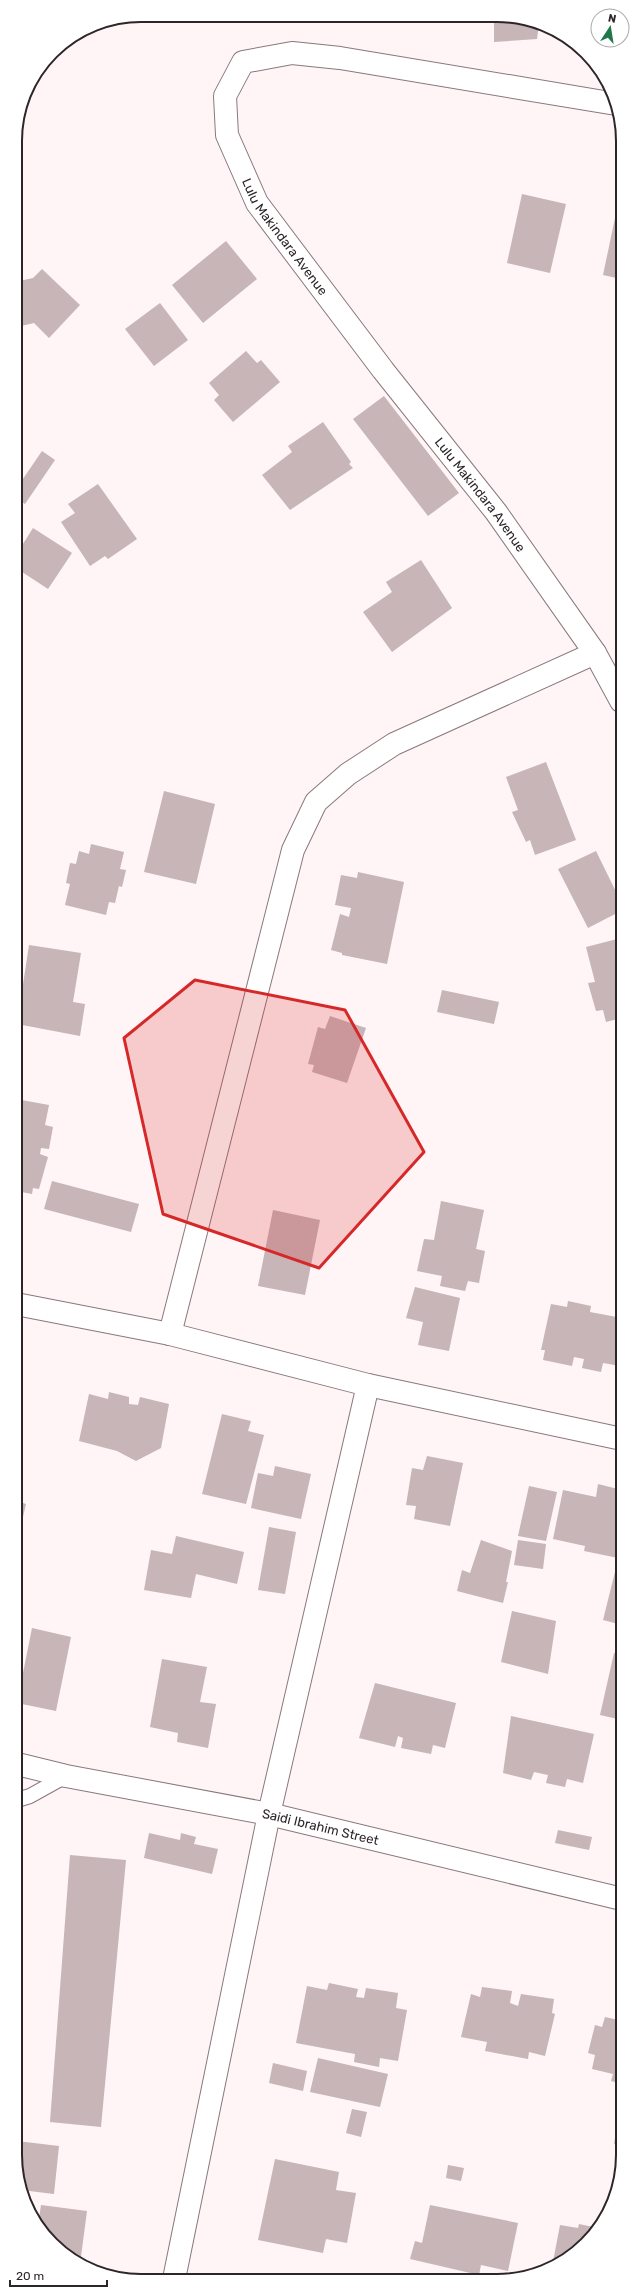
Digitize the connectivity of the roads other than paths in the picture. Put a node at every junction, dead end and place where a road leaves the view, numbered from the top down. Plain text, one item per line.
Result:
1 (610, 103) edge
2 (595, 653) junction
3 (616, 691) edge
4 (22, 1305) edge
5 (170, 1334) junction
6 (368, 1385) junction
7 (616, 1438) edge
8 (22, 1765) edge
9 (66, 1776) junction
10 (22, 1798) edge
11 (269, 1814) junction
12 (616, 1898) edge
13 (175, 2274) edge

1 - 2 street, Lulu Makindara Avenue
2 - 3 street, Lulu Makindara Avenue
2 - 5 street
4 - 5 street
5 - 6 street
6 - 7 street
6 - 11 street
8 - 9 street, Saidi Ibrahim Street
9 - 10 lane
9 - 11 street, Saidi Ibrahim Street
11 - 12 street, Saidi Ibrahim Street
11 - 13 street

